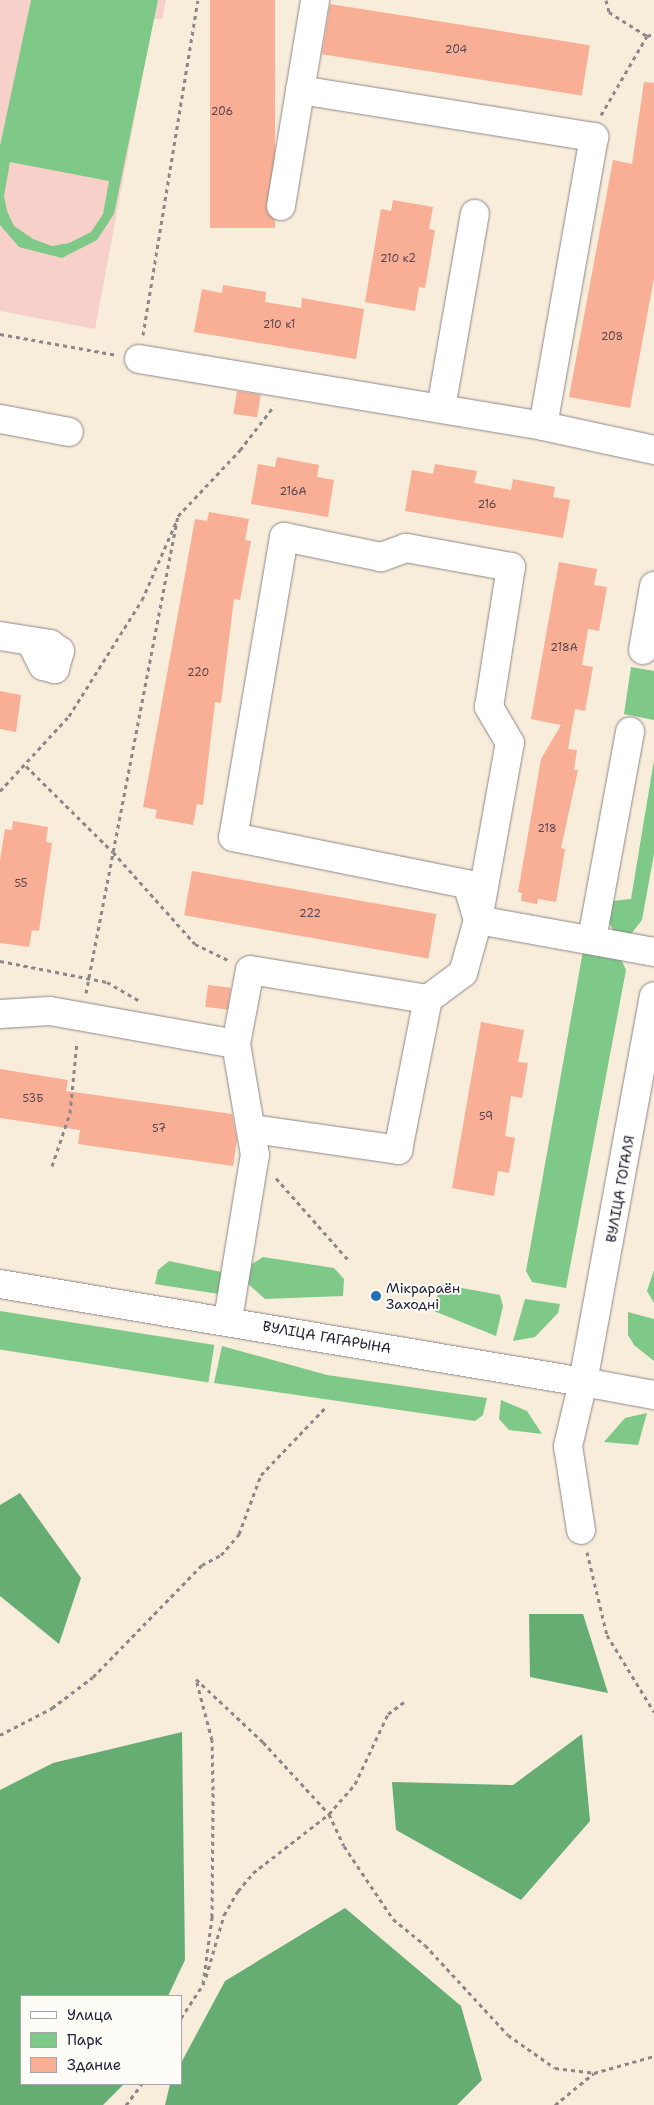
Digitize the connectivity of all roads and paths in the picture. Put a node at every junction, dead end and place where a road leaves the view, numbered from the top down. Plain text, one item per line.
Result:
1 (198, 0) edge
2 (315, 0) edge
3 (606, 0) edge
4 (654, 34) edge
5 (647, 36) junction
6 (300, 90) junction
7 (588, 136) junction
8 (281, 206) dead end
9 (475, 214) dead end
10 (0, 334) edge
11 (139, 359) junction
12 (292, 382) junction
13 (441, 408) junction
14 (0, 419) edge
15 (543, 426) junction
16 (69, 432) dead end
17 (654, 450) edge
18 (178, 516) junction
19 (654, 586) edge
20 (0, 636) edge
21 (30, 641) dead end
22 (643, 650) dead end
23 (630, 731) dead end
24 (26, 766) junction
25 (0, 791) edge
26 (113, 852) junction
27 (478, 920) junction
28 (592, 939) junction
29 (654, 952) edge
30 (0, 961) edge
31 (250, 970) junction
32 (89, 980) junction
33 (654, 996) edge
34 (428, 1000) junction
35 (145, 1004) dead end
36 (0, 1014) edge
37 (82, 1017) junction
38 (236, 1044) junction
39 (254, 1142) junction
40 (52, 1166) dead end
41 (350, 1262) dead end
42 (0, 1284) edge
43 (228, 1319) junction
44 (582, 1382) junction
45 (654, 1395) edge
46 (327, 1406) dead end
47 (581, 1530) joint
48 (404, 1702) dead end
49 (654, 1712) edge
50 (0, 1735) edge
51 (329, 1814) junction
52 (203, 1984) junction
53 (182, 2016) edge
54 (654, 2056) edge
55 (594, 2072) junction
56 (141, 2085) edge
57 (130, 2100) junction
58 (126, 2105) edge
59 (131, 2105) edge
60 (554, 2105) edge

1 - 11 path
2 - 6 main road
3 - 5 path
4 - 5 path
5 - 7 path
6 - 7 main road
6 - 8 main road
7 - 15 main road
9 - 13 main road
10 - 11 path
11 - 12 main road
12 - 13 main road
12 - 18 path
13 - 15 main road
14 - 16 main road
15 - 17 main road
18 - 24 path
18 - 26 path
19 - 22 main road
20 - 21 main road
23 - 28 main road
24 - 25 path
24 - 26 path
26 - 31 path
26 - 32 path
27 - 27 main road
27 - 28 main road
27 - 34 main road
28 - 29 main road
30 - 32 path
31 - 34 main road
31 - 38 main road
32 - 35 path
32 - 37 path
33 - 44 main road, ВУЛІЦА ГОГАЛЯ
34 - 39 main road
36 - 37 main road
37 - 38 main road
37 - 40 path
38 - 39 main road
39 - 41 path
39 - 43 main road
42 - 43 main road, ВУЛІЦА ГАГАРЫНА
43 - 44 main road, ВУЛІЦА ГАГАРЫНА
44 - 45 main road, ВУЛІЦА ГАГАРЫНА
44 - 47 main road, ВУЛІЦА ГОГАЛЯ
46 - 50 path
47 - 49 path
48 - 51 path
51 - 52 path
51 - 52 path
51 - 55 path
52 - 53 path
54 - 55 path
55 - 60 path
56 - 57 path
57 - 58 path
57 - 59 path

